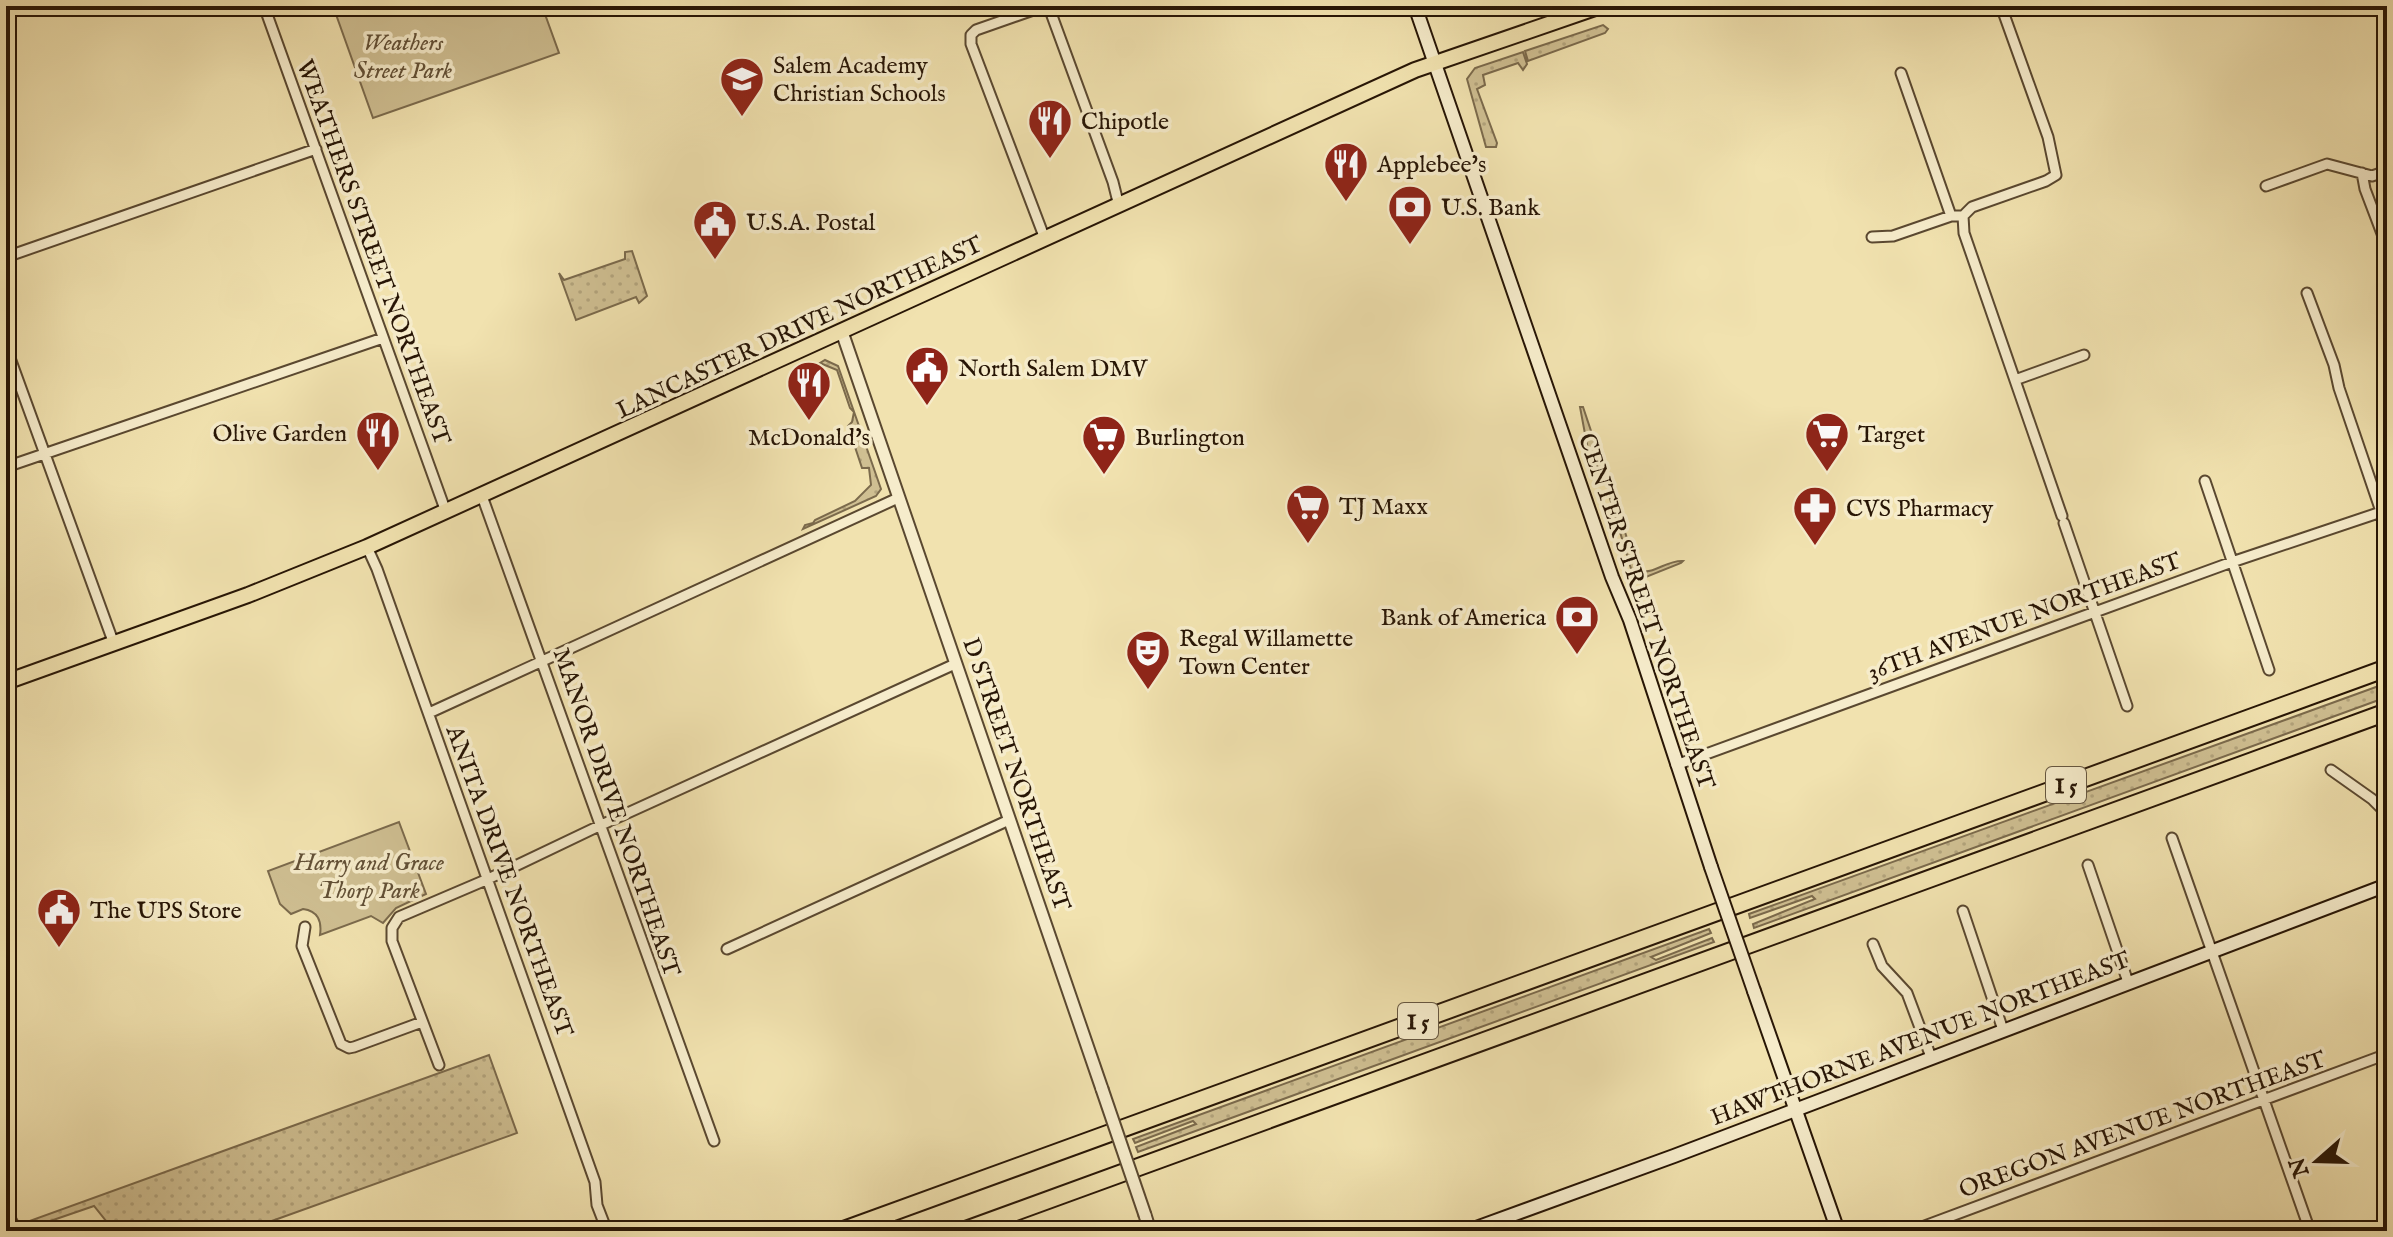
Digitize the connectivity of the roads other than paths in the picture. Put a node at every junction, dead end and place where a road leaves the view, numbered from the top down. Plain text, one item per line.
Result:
1 (15, 6) edge
2 (264, 6) edge
3 (1415, 6) edge
4 (1601, 6) edge
5 (2001, 6) edge
6 (1039, 8) edge
7 (6, 9) edge
8 (1435, 62) junction
9 (1901, 73) dead end
10 (316, 149) junction
11 (2387, 171) edge
12 (2362, 173) junction
13 (2266, 186) dead end
14 (1119, 206) junction
15 (1951, 216) junction
16 (1963, 216) junction
17 (1872, 237) dead end
18 (1045, 239) junction
19 (2387, 241) edge
20 (6, 257) edge
21 (2307, 293) dead end
22 (842, 332) junction
23 (383, 338) junction
24 (6, 347) edge
25 (2084, 355) dead end
26 (2015, 380) junction
27 (45, 454) junction
28 (6, 467) edge
29 (2205, 481) dead end
30 (482, 496) junction
31 (898, 498) junction
32 (2384, 511) edge
33 (446, 512) junction
34 (2387, 529) edge
35 (367, 547) junction
36 (2232, 562) junction
37 (2094, 612) junction
38 (114, 644) junction
39 (543, 661) junction
40 (955, 664) junction
41 (2387, 668) edge
42 (2269, 670) dead end
43 (8, 682) edge
44 (2127, 706) dead end
45 (2387, 712) edge
46 (429, 713) junction
47 (1676, 765) junction
48 (2331, 770) dead end
49 (2387, 814) edge
50 (1009, 820) junction
51 (599, 826) junction
52 (2172, 838) dead end
53 (2088, 865) dead end
54 (488, 879) junction
55 (2387, 885) edge
56 (1963, 911) dead end
57 (305, 927) dead end
58 (1873, 944) dead end
59 (727, 949) dead end
60 (2211, 951) junction
61 (2128, 982) junction
62 (422, 1022) junction
63 (2003, 1030) junction
64 (2387, 1054) edge
65 (1931, 1057) junction
66 (439, 1065) dead end
67 (2265, 1101) junction
68 (1794, 1109) junction
69 (714, 1141) dead end
70 (1089, 1185) junction
71 (6, 1211) edge
72 (848, 1228) edge
73 (17, 1231) edge
74 (607, 1231) edge
75 (829, 1231) edge
76 (963, 1231) edge
77 (992, 1231) edge
78 (1150, 1231) edge
79 (1468, 1231) edge
80 (1838, 1231) edge
81 (1911, 1231) edge
82 (2310, 1231) edge

1 - 7 street
2 - 10 street, WEATHERS STREET NORTHEAST
3 - 8 main road, CENTER STREET NORTHEAST
4 - 8 main road, LANCASTER DRIVE NORTHEAST
5 - 16 street
6 - 14 street
6 - 18 street
8 - 14 main road, LANCASTER DRIVE NORTHEAST
8 - 47 main road, CENTER STREET NORTHEAST
9 - 15 street
10 - 20 street
10 - 23 street, WEATHERS STREET NORTHEAST
11 - 12 street
12 - 13 street
12 - 19 street
14 - 18 main road, LANCASTER DRIVE NORTHEAST
15 - 16 street
15 - 17 street
16 - 26 street
18 - 22 main road, LANCASTER DRIVE NORTHEAST
21 - 32 street
22 - 30 main road, LANCASTER DRIVE NORTHEAST
22 - 31 street, D STREET NORTHEAST
23 - 27 street
23 - 33 street, WEATHERS STREET NORTHEAST
24 - 27 street
25 - 26 street
26 - 37 street
27 - 28 street
27 - 38 street
29 - 36 street
30 - 33 main road, LANCASTER DRIVE NORTHEAST
30 - 39 street, MANOR DRIVE NORTHEAST
31 - 39 street
31 - 40 street, D STREET NORTHEAST
32 - 34 street
32 - 36 street, 36TH AVENUE NORTHEAST
33 - 35 main road, LANCASTER DRIVE NORTHEAST
35 - 38 main road, LANCASTER DRIVE NORTHEAST
35 - 46 street, ANITA DRIVE NORTHEAST
36 - 37 street, 36TH AVENUE NORTHEAST
36 - 42 street
37 - 44 street
37 - 47 street, 36TH AVENUE NORTHEAST
38 - 43 main road, LANCASTER DRIVE NORTHEAST
39 - 46 street
39 - 51 street, MANOR DRIVE NORTHEAST
40 - 50 street, D STREET NORTHEAST
40 - 51 street
41 - 72 highway, I 5
45 - 70 highway, I 5
46 - 54 street, ANITA DRIVE NORTHEAST
47 - 68 main road, CENTER STREET NORTHEAST, bridge
48 - 49 street
50 - 59 street
50 - 78 street, D STREET NORTHEAST, bridge
51 - 54 street
51 - 69 street, MANOR DRIVE NORTHEAST
52 - 60 street
53 - 61 street
54 - 62 street
54 - 74 street, ANITA DRIVE NORTHEAST
55 - 60 main road, HAWTHORNE AVENUE NORTHEAST
56 - 63 street
57 - 62 street
58 - 65 street
60 - 61 main road, HAWTHORNE AVENUE NORTHEAST
60 - 67 street
61 - 63 main road, HAWTHORNE AVENUE NORTHEAST
62 - 66 street
63 - 65 main road, HAWTHORNE AVENUE NORTHEAST
64 - 67 street, OREGON AVENUE NORTHEAST
65 - 68 main road, HAWTHORNE AVENUE NORTHEAST
67 - 81 street, OREGON AVENUE NORTHEAST
67 - 82 street
68 - 79 main road, HAWTHORNE AVENUE NORTHEAST
68 - 80 main road, CENTER STREET NORTHEAST
70 - 76 highway, I 5
70 - 77 highway, I 5
71 - 73 street
72 - 75 highway

